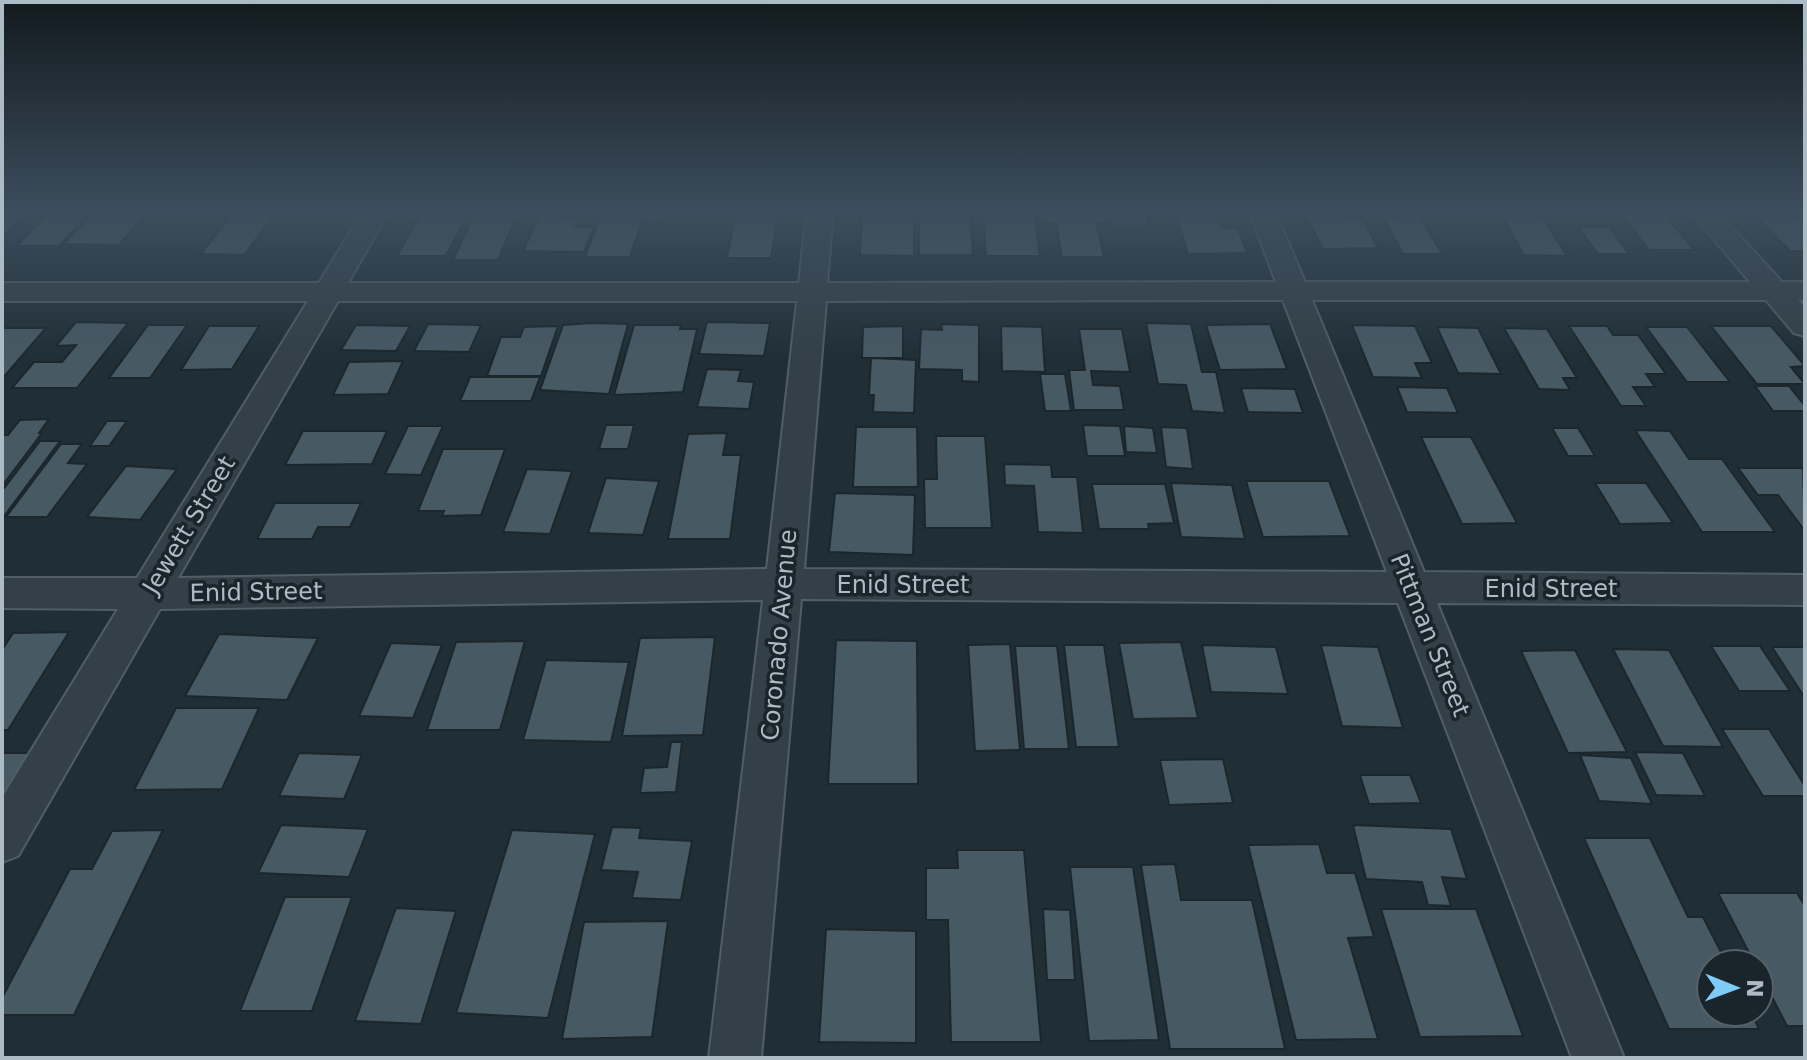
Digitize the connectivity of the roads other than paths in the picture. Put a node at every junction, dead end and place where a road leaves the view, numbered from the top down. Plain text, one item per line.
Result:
1 (347, 260) edge
2 (815, 260) edge
3 (1282, 260) edge
4 (1747, 260) edge
5 (1294, 290) junction
6 (1774, 291) junction
7 (1805, 291) edge
8 (2, 292) edge
9 (328, 292) junction
10 (811, 292) junction
11 (1805, 326) edge
12 (783, 584) junction
13 (1412, 589) junction
14 (1805, 590) edge
15 (2, 593) edge
16 (148, 594) junction
17 (2, 840) edge
18 (735, 1058) edge
19 (1598, 1058) edge

1 - 9 street, Jewett Street
2 - 10 street, Coronado Avenue
3 - 5 street, Pittman Street
4 - 6 street
5 - 6 street
5 - 10 street
5 - 13 street, Pittman Street
6 - 7 street
6 - 11 street
8 - 9 street
9 - 10 street
9 - 16 street, Jewett Street
10 - 12 street, Coronado Avenue
12 - 13 street, Enid Street
12 - 16 street, Enid Street
12 - 18 street, Coronado Avenue
13 - 14 street, Enid Street
13 - 19 street, Pittman Street
15 - 16 street, Enid Street
16 - 17 street, Jewett Street

